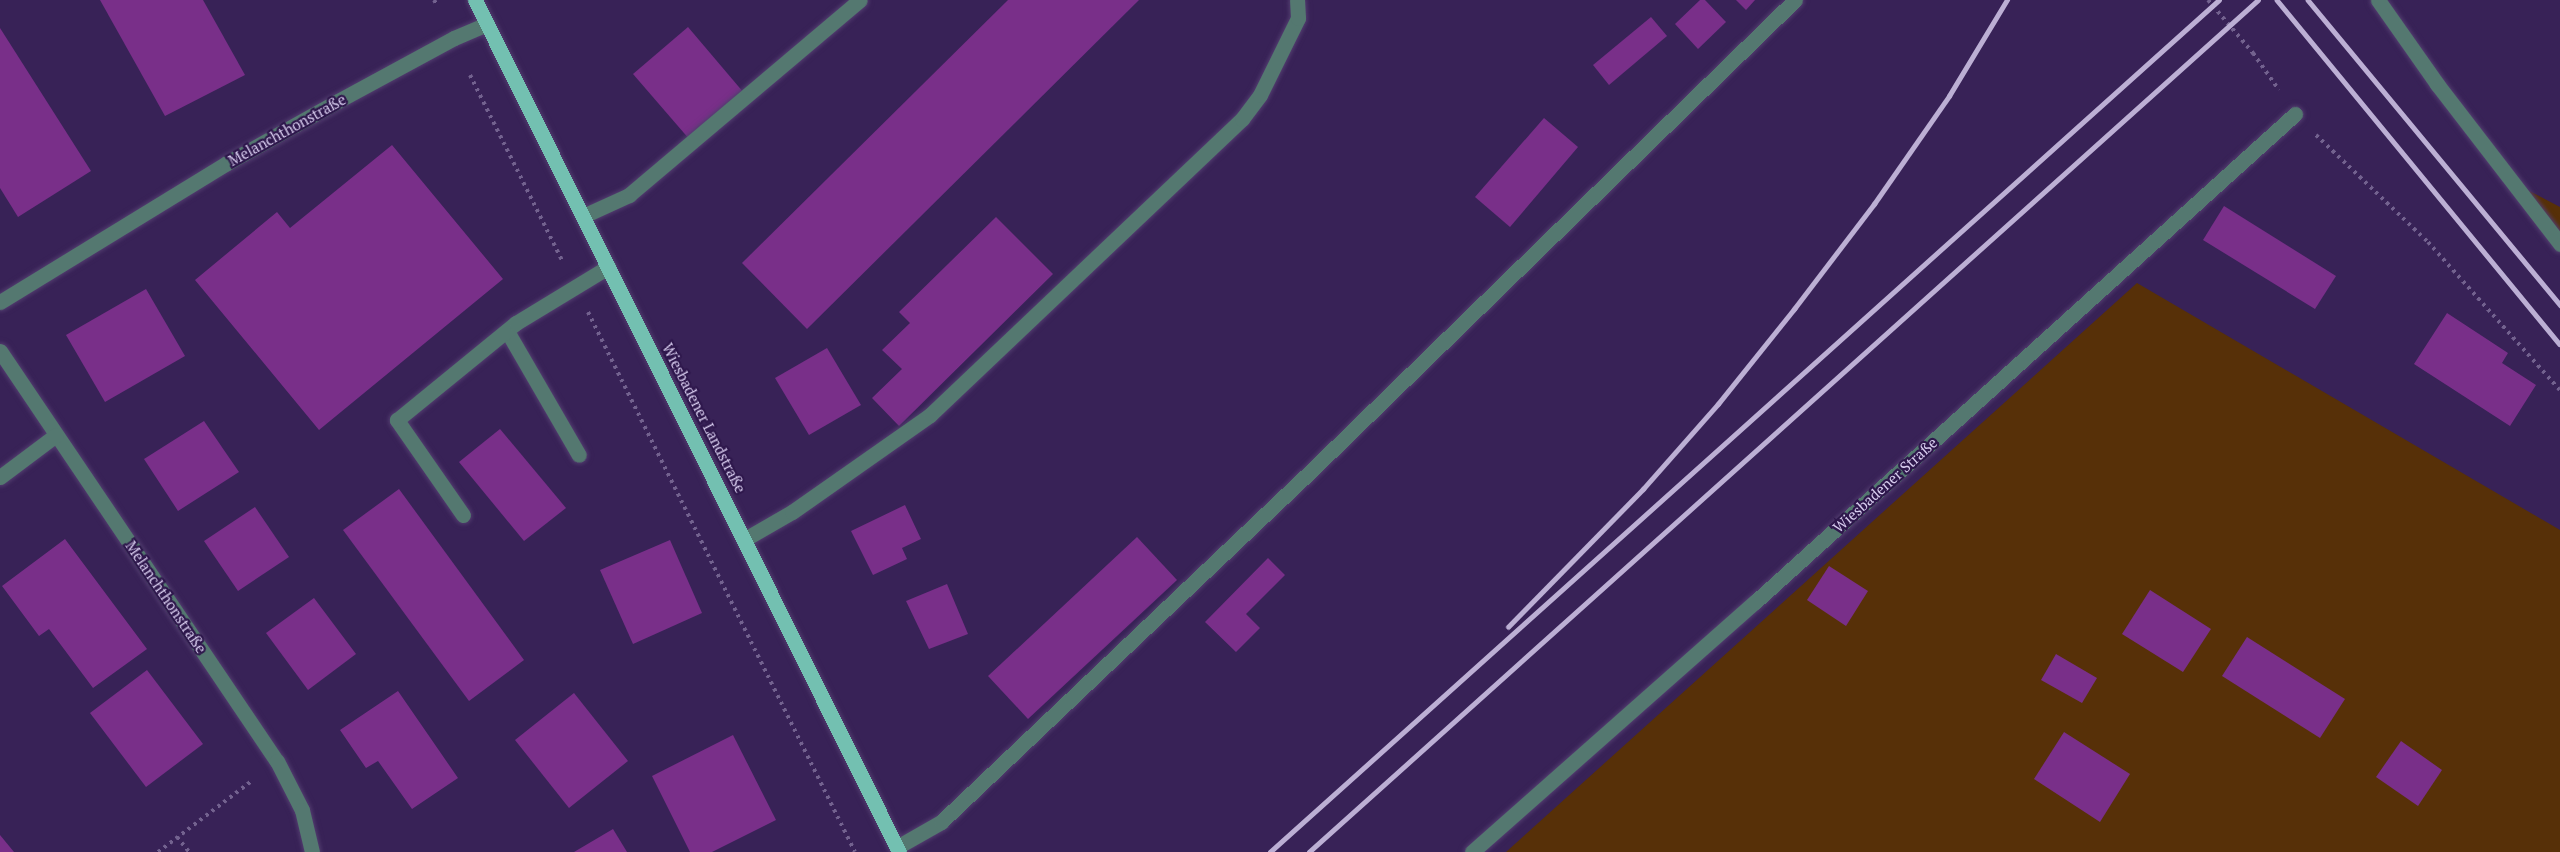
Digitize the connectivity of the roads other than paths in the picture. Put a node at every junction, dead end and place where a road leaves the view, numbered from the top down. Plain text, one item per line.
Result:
1 (475, 0) edge
2 (860, 0) edge
3 (1297, 0) edge
4 (1795, 0) edge
5 (2378, 0) edge
6 (487, 24) junction
7 (2295, 114) road end
8 (583, 216) junction
9 (2560, 244) edge
10 (608, 267) junction
11 (0, 302) edge
12 (507, 331) junction
13 (0, 351) edge
14 (56, 435) junction
15 (579, 455) dead end
16 (0, 477) edge
17 (463, 515) dead end
18 (745, 539) junction
19 (898, 850) edge
20 (312, 852) edge
21 (1472, 852) edge

1 - 6 main road, Wiesbadener Landstraße
2 - 8 street
3 - 18 street
4 - 19 street
5 - 9 street
6 - 8 main road, Wiesbadener Landstraße
6 - 11 street, Melanchthonstraße
7 - 21 street, Wiesbadener Straße
8 - 10 main road, Wiesbadener Landstraße
10 - 12 street
10 - 18 main road, Wiesbadener Landstraße
12 - 15 street
12 - 17 street
13 - 14 street, Melanchthonstraße
14 - 16 street
14 - 20 street, Melanchthonstraße
18 - 19 main road, Wiesbadener Landstraße

